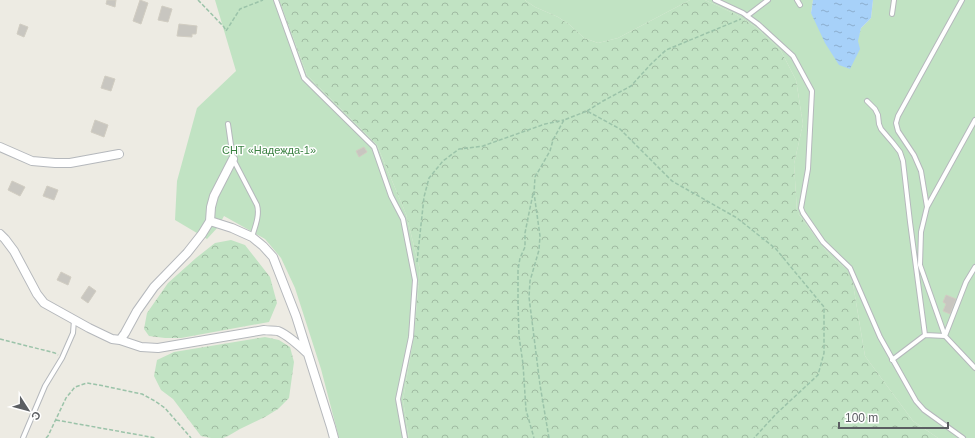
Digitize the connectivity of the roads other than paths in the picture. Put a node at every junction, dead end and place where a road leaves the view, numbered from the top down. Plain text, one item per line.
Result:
1 (276, 0) edge
2 (715, 0) edge
3 (768, 0) edge
4 (797, 0) edge
5 (894, 0) edge
6 (962, 0) edge
7 (800, 5) dead end
8 (892, 14) dead end
9 (747, 16) junction
10 (867, 101) dead end
11 (975, 120) edge
12 (228, 124) dead end
13 (0, 147) edge
14 (119, 154) dead end
15 (233, 159) junction
16 (928, 207) junction
17 (210, 221) junction
18 (0, 234) edge
19 (252, 237) junction
20 (975, 266) edge
21 (74, 320) junction
22 (925, 335) junction
23 (945, 336) junction
24 (120, 340) junction
25 (308, 354) junction
26 (892, 360) junction
27 (975, 368) edge
28 (23, 438) edge
29 (334, 438) edge
30 (404, 438) edge
31 (963, 438) edge

1 - 30 lane
2 - 9 lane
3 - 9 lane
4 - 7 lane
5 - 8 lane
6 - 16 lane
9 - 26 lane
10 - 22 lane
11 - 16 lane
12 - 15 lane
13 - 14 street
15 - 17 street
15 - 19 lane
16 - 23 lane
17 - 19 street
17 - 24 street
18 - 21 street
19 - 25 street
20 - 23 lane
21 - 24 street
21 - 28 lane
22 - 23 lane
22 - 26 lane
23 - 27 lane
24 - 25 street
25 - 29 street
26 - 31 lane

